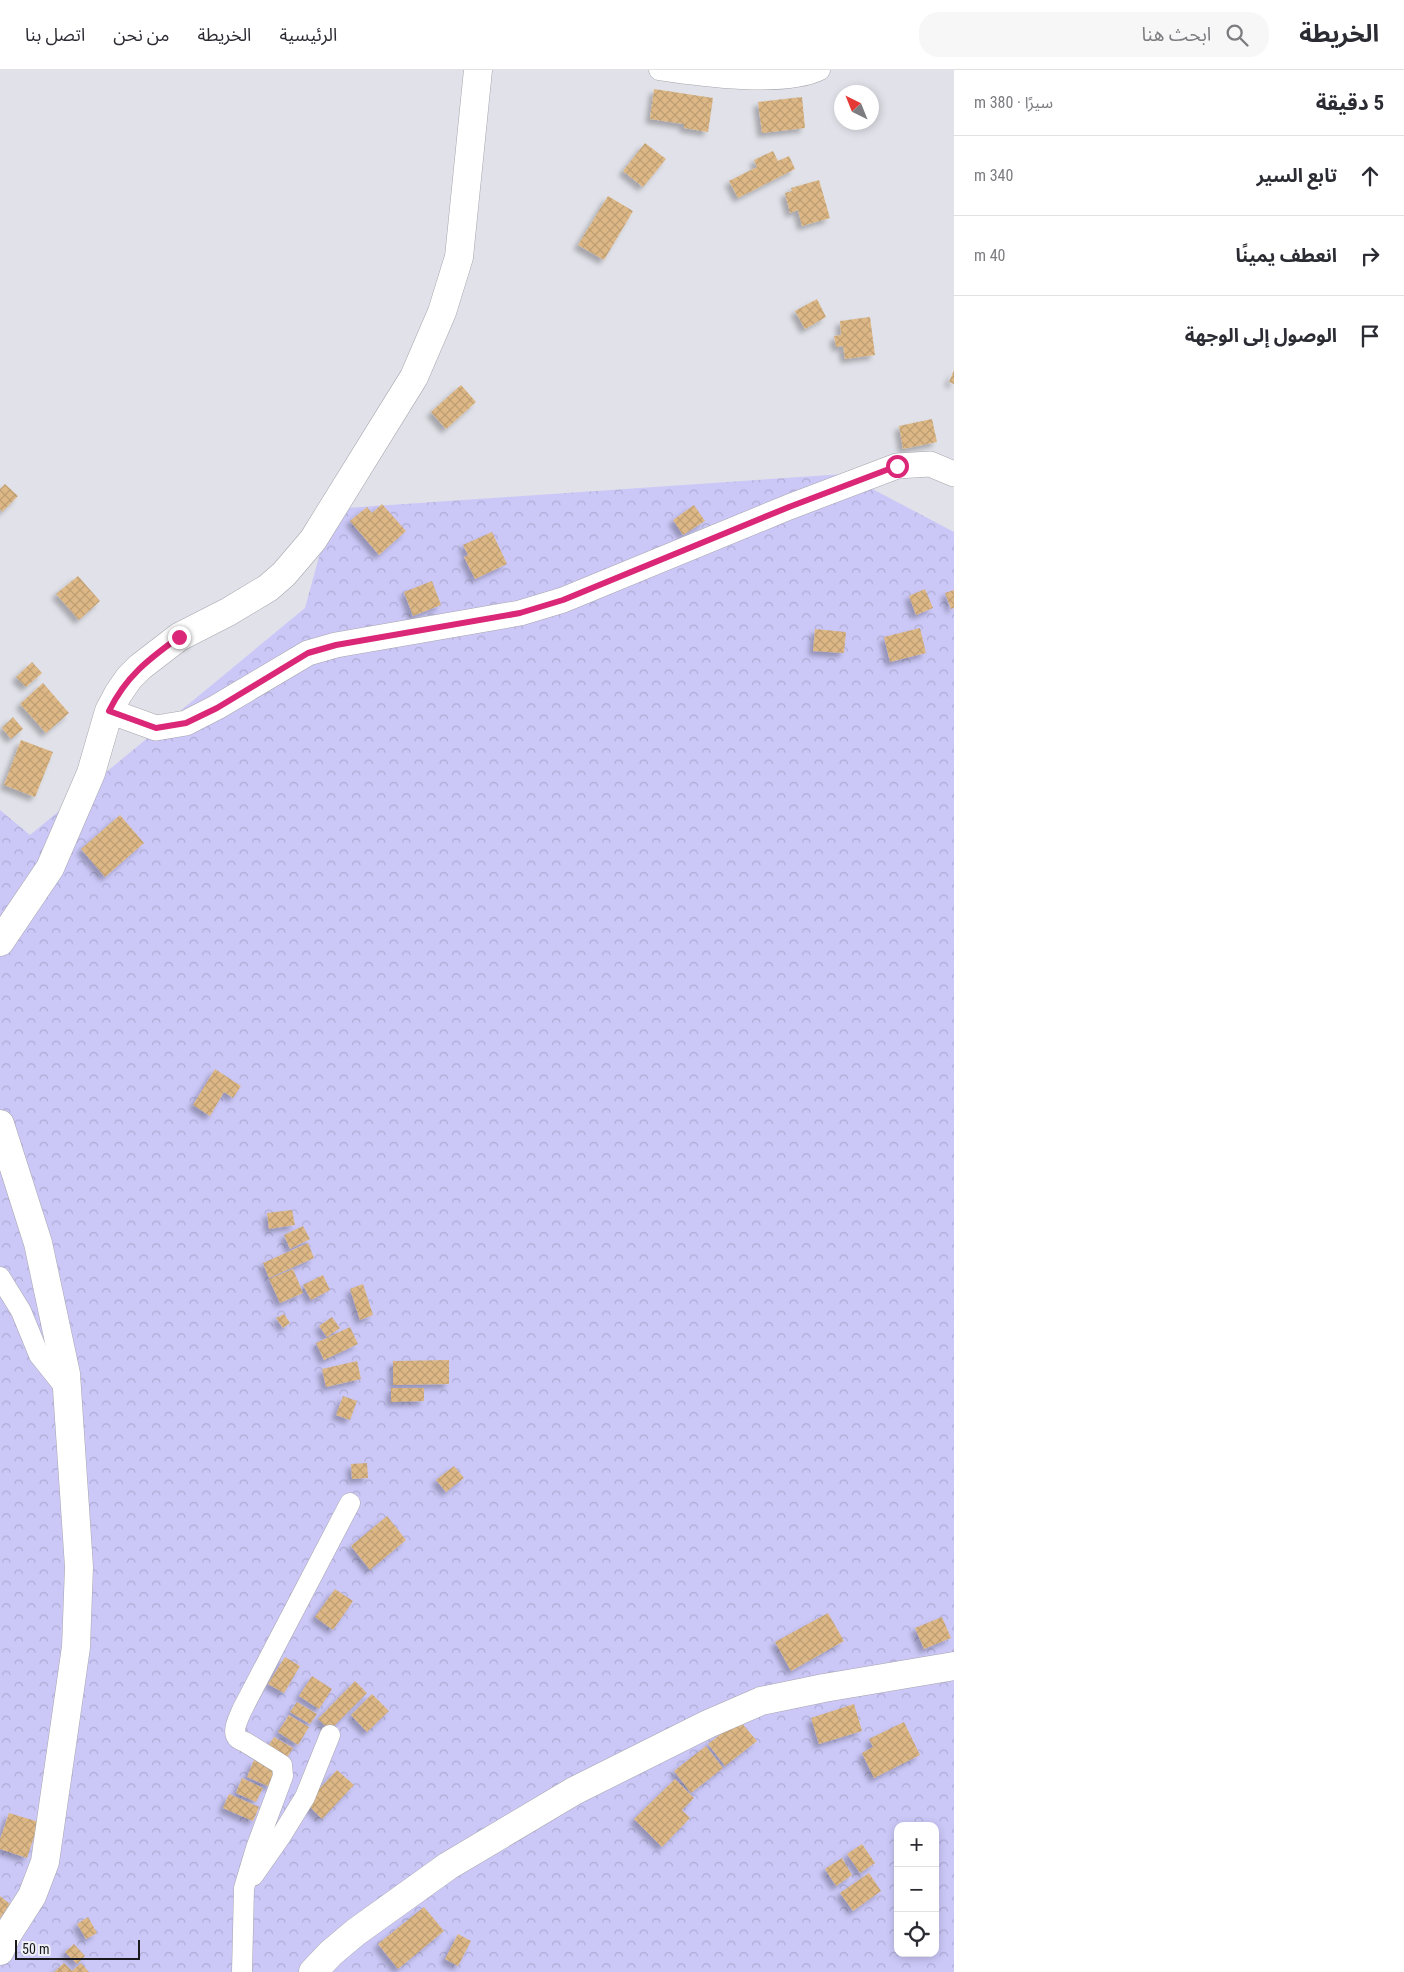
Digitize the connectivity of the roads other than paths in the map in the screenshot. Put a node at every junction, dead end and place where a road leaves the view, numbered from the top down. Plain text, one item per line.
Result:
1 (478, 70) edge
2 (660, 70) edge
3 (820, 70) edge
4 (954, 474) edge
5 (109, 711) junction
6 (0, 942) edge
7 (0, 1124) edge
8 (0, 1277) edge
9 (67, 1390) junction
10 (350, 1503) dead end
11 (954, 1666) edge
12 (330, 1735) dead end
13 (244, 1888) junction
14 (0, 1951) edge
15 (242, 1972) edge
16 (313, 1972) edge

1 - 5 main road
2 - 3 street
4 - 5 street
5 - 6 main road
7 - 9 main road
8 - 9 street
9 - 14 main road
10 - 13 street
11 - 16 main road
12 - 13 street
13 - 15 street

